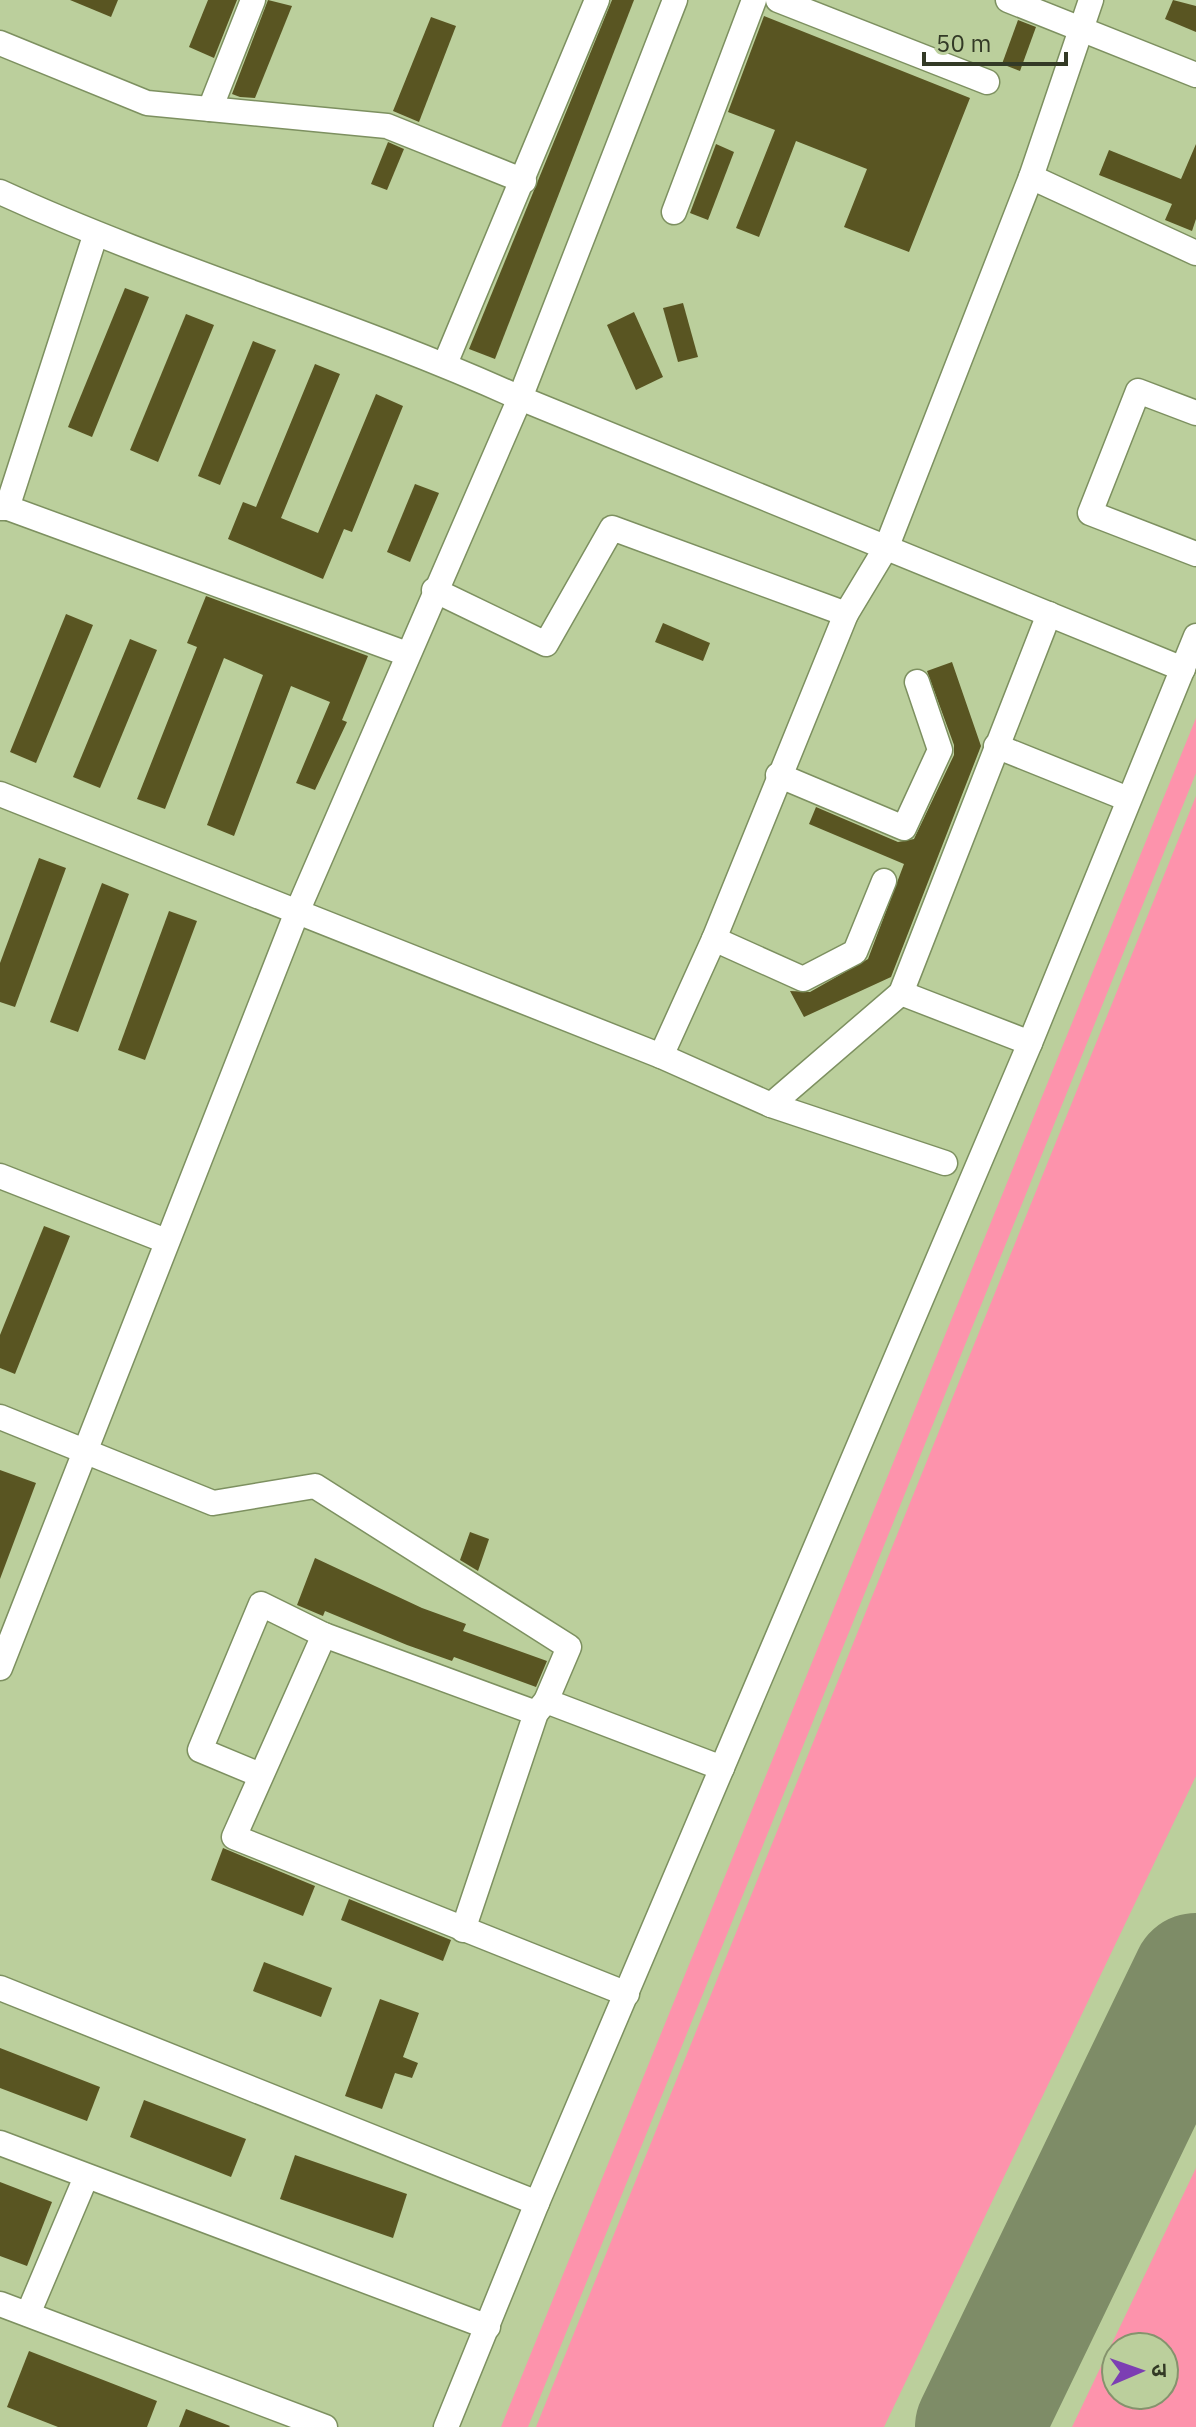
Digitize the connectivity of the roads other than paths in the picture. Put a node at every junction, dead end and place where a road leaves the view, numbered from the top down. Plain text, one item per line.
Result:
1 (253, 0) edge
2 (597, 0) edge
3 (675, 0) edge
4 (754, 0) edge
5 (778, 0) edge
6 (1008, 0) edge
7 (1091, 0) edge
8 (1080, 28) junction
9 (0, 43) edge
10 (1196, 75) edge
11 (987, 82) dead end
12 (210, 109) junction
13 (1031, 177) junction
14 (524, 181) junction
15 (0, 192) edge
16 (674, 212) dead end
17 (95, 236) junction
18 (1196, 253) edge
19 (445, 364) junction
20 (520, 398) junction
21 (1196, 413) edge
22 (2, 507) edge
23 (887, 546) junction
24 (1196, 554) edge
25 (434, 590) junction
26 (846, 614) junction
27 (1049, 614) junction
28 (1196, 636) edge
29 (407, 654) junction
30 (1183, 669) junction
31 (917, 682) dead end
32 (996, 746) junction
33 (778, 775) junction
34 (0, 794) edge
35 (1128, 799) junction
36 (884, 881) dead end
37 (297, 912) junction
38 (714, 939) junction
39 (901, 993) junction
40 (1030, 1043) junction
41 (661, 1056) junction
42 (771, 1105) junction
43 (945, 1163) dead end
44 (0, 1176) edge
45 (166, 1241) junction
46 (0, 1417) edge
47 (85, 1450) junction
48 (324, 1635) junction
49 (0, 1668) edge
50 (541, 1707) junction
51 (722, 1768) junction
52 (260, 1775) junction
53 (463, 1930) junction
54 (0, 1988) edge
55 (627, 1994) junction
56 (0, 2143) edge
57 (86, 2177) junction
58 (537, 2203) junction
59 (0, 2304) edge
60 (28, 2314) junction
61 (488, 2327) junction
62 (325, 2427) edge
63 (446, 2427) edge

1 - 12 street
2 - 14 street
3 - 20 street
4 - 16 street
5 - 11 street
6 - 8 street
7 - 8 street
8 - 10 street
8 - 13 street
9 - 12 street
12 - 14 street
13 - 18 street
13 - 23 street
14 - 19 street
15 - 17 street
17 - 19 street
17 - 22 street
19 - 20 street
20 - 23 street
20 - 25 street
21 - 24 street
22 - 29 street
23 - 26 street
23 - 27 street
25 - 26 street
25 - 29 street
26 - 33 street
27 - 30 street
27 - 32 street
28 - 30 street
29 - 37 street
30 - 35 street
31 - 33 street
32 - 35 street
32 - 39 street
33 - 38 street
34 - 37 street
35 - 40 street
36 - 38 street
37 - 41 street
37 - 45 street
38 - 41 street
39 - 40 street
39 - 42 street
40 - 51 street
41 - 42 street
42 - 43 street
44 - 45 street
45 - 47 street
46 - 47 street
47 - 49 street
47 - 50 street
48 - 50 street
48 - 52 street
48 - 52 street
50 - 51 street
50 - 53 street
51 - 55 street
52 - 53 street
53 - 55 street
54 - 58 street
55 - 58 street
56 - 57 street
57 - 60 street
57 - 61 street
58 - 61 street
59 - 60 street
60 - 62 street
61 - 63 street

